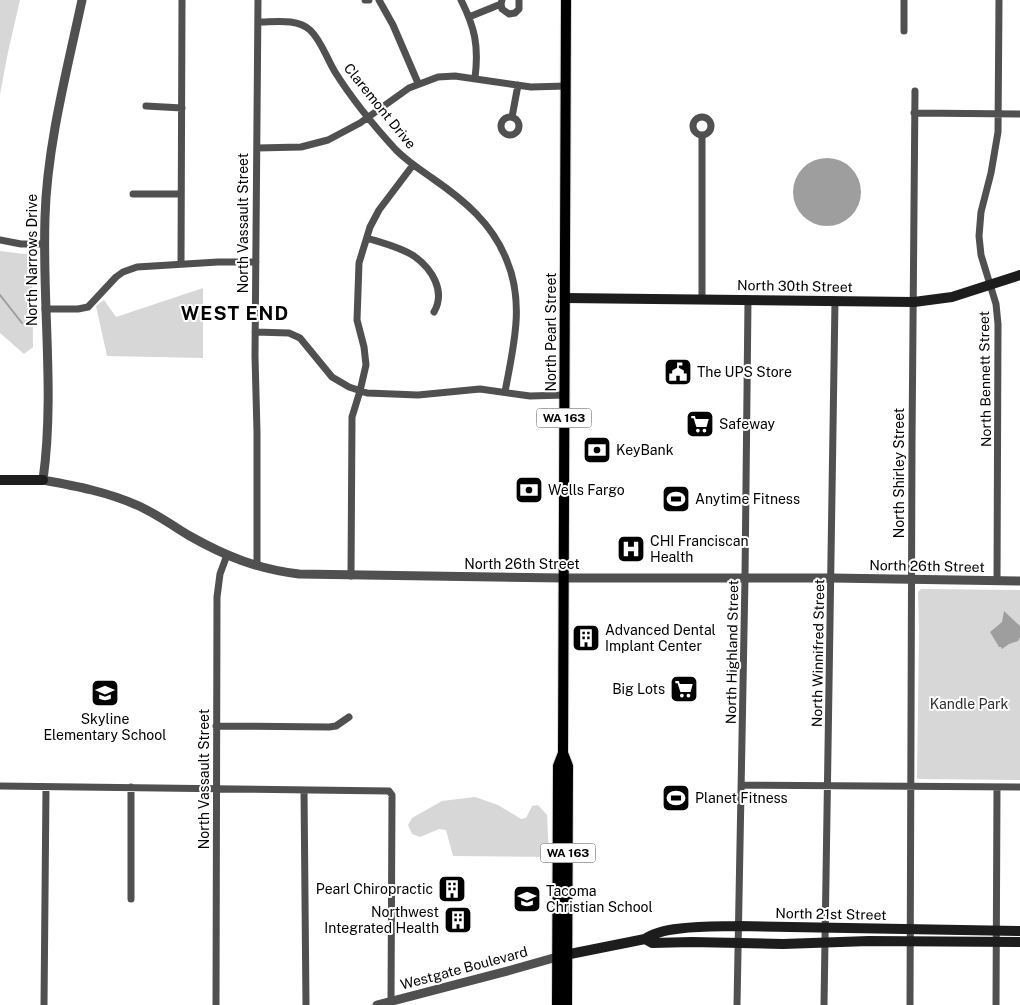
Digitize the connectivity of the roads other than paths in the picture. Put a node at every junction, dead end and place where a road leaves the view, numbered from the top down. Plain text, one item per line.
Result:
1 (82, 0) edge
2 (182, 0) edge
3 (258, 0) edge
4 (365, 0) edge
5 (369, 0) edge
6 (378, 0) edge
7 (461, 0) edge
8 (519, 0) edge
9 (566, 0) edge
10 (904, 0) edge
11 (999, 0) edge
12 (502, 2) edge
13 (469, 17) junction
14 (258, 22) junction
15 (904, 31) dead end
16 (475, 78) junction
17 (418, 84) junction
18 (518, 85) junction
19 (566, 86) junction
20 (915, 91) dead end
21 (146, 106) dead end
22 (182, 108) junction
23 (914, 112) junction
24 (999, 114) junction
25 (1020, 114) edge
26 (369, 117) junction
27 (512, 117) dead end
28 (702, 135) dead end
29 (256, 148) junction
30 (413, 165) junction
31 (133, 194) dead end
32 (181, 194) junction
33 (367, 238) junction
34 (0, 240) edge
35 (44, 244) junction
36 (256, 262) junction
37 (181, 264) junction
38 (1020, 274) edge
39 (990, 285) junction
40 (565, 298) junction
41 (702, 298) junction
42 (748, 300) junction
43 (834, 301) junction
44 (914, 302) junction
45 (45, 309) junction
46 (434, 312) dead end
47 (255, 332) junction
48 (360, 391) junction
49 (505, 392) junction
50 (564, 395) junction
51 (0, 480) edge
52 (43, 480) junction
53 (227, 555) junction
54 (257, 566) junction
55 (351, 576) junction
56 (564, 578) junction
57 (746, 578) junction
58 (832, 578) junction
59 (912, 580) junction
60 (997, 581) junction
61 (1020, 581) edge
62 (350, 717) dead end
63 (216, 726) junction
64 (742, 785) junction
65 (828, 785) junction
66 (0, 786) edge
67 (911, 786) junction
68 (46, 787) junction
69 (131, 787) junction
70 (997, 787) junction
71 (1020, 787) edge
72 (216, 788) junction
73 (304, 790) junction
74 (131, 899) dead end
75 (739, 926) junction
76 (826, 928) junction
77 (910, 930) junction
78 (997, 931) junction
79 (1020, 931) edge
80 (645, 939) junction
81 (910, 941) junction
82 (826, 942) junction
83 (997, 942) junction
84 (1020, 942) edge
85 (738, 943) junction
86 (562, 956) junction
87 (391, 1002) junction
88 (44, 1005) edge
89 (216, 1005) edge
90 (306, 1005) edge
91 (377, 1005) edge
92 (557, 1005) edge
93 (567, 1005) edge
94 (738, 1005) edge
95 (824, 1005) edge
96 (910, 1005) edge
97 (996, 1005) edge

1 - 35 street, North Narrows Drive
2 - 22 street
3 - 14 street, North Vassault Street
4 - 5 street
6 - 17 street
7 - 13 street
8 - 12 street
9 - 19 main road, North Pearl Street / WA 163
10 - 15 street
11 - 24 street, North Bennett Street
12 - 13 street
13 - 16 street
14 - 26 street, Claremont Drive
14 - 29 street, North Vassault Street
16 - 17 street
16 - 18 street
17 - 26 street
18 - 19 street
18 - 27 street
19 - 40 main road, North Pearl Street / WA 163
20 - 23 street, North Shirley Street
21 - 22 street
22 - 32 street
23 - 24 street
23 - 44 street, North Shirley Street
24 - 25 street
24 - 39 street, North Bennett Street
26 - 29 street
26 - 30 street, Claremont Drive
28 - 41 street
29 - 36 street, North Vassault Street
30 - 33 street
30 - 49 street, Claremont Drive
31 - 32 street
32 - 37 street
33 - 46 street
33 - 48 street
34 - 35 street
35 - 45 street, North Narrows Drive
36 - 37 street
36 - 47 street, North Vassault Street
37 - 45 street
38 - 39 main road, North 30th Street
39 - 44 main road, North 30th Street
39 - 60 street, North Bennett Street
40 - 41 main road, North 30th Street
40 - 50 main road, North Pearl Street / WA 163
41 - 42 main road, North 30th Street
42 - 43 main road, North 30th Street
42 - 57 street, North Highland Street
43 - 44 main road, North 30th Street
43 - 58 street, North Winnifred Street
44 - 59 street, North Shirley Street
45 - 52 street, North Narrows Drive
47 - 48 street
47 - 54 street, North Vassault Street
48 - 49 street
48 - 55 street
49 - 50 street
50 - 56 main road, North Pearl Street / WA 163
51 - 52 main road
52 - 53 street, North 26th Street
53 - 54 street, North 26th Street
53 - 63 street, North Vassault Street
54 - 55 street, North 26th Street
55 - 56 street, North 26th Street
56 - 57 street, North 26th Street
56 - 86 main road, North Pearl Street / WA 163
57 - 58 street, North 26th Street
57 - 64 street, North Highland Street
58 - 59 street, North 26th Street
58 - 65 street, North Winnifred Street
59 - 60 street, North 26th Street
59 - 67 street, North Shirley Street
60 - 61 street, North 26th Street
62 - 63 street
63 - 72 street, North Vassault Street
64 - 65 street
64 - 75 street, North Highland Street
65 - 67 street
65 - 76 street, North Winnifred Street
66 - 68 street
67 - 70 street
67 - 77 street, North Shirley Street
68 - 69 street
68 - 88 street
69 - 72 street
69 - 74 street
70 - 71 street
70 - 78 street
72 - 73 street
72 - 89 street, North Vassault Street
73 - 87 street
73 - 90 street
75 - 76 main road, North 21st Street
75 - 80 main road, North 21st Street
75 - 85 street, North Highland Street
76 - 77 main road, North 21st Street
76 - 82 street, North Winnifred Street
77 - 78 main road, North 21st Street
77 - 81 street, North Shirley Street
78 - 79 main road, North 21st Street
78 - 83 street
80 - 85 main road, North 21st Street
80 - 86 main road, North 21st Street
81 - 82 main road, North 21st Street
81 - 83 main road, North 21st Street
81 - 96 street, North Shirley Street
82 - 85 main road, North 21st Street
82 - 95 street, North Winnifred Street
83 - 84 main road, North 21st Street
83 - 97 street
85 - 94 street, North Highland Street
86 - 87 street, Westgate Boulevard
86 - 92 main road, North Pearl Street / WA 163
86 - 93 main road, North Pearl Street / WA 163
87 - 91 street, Westgate Boulevard

